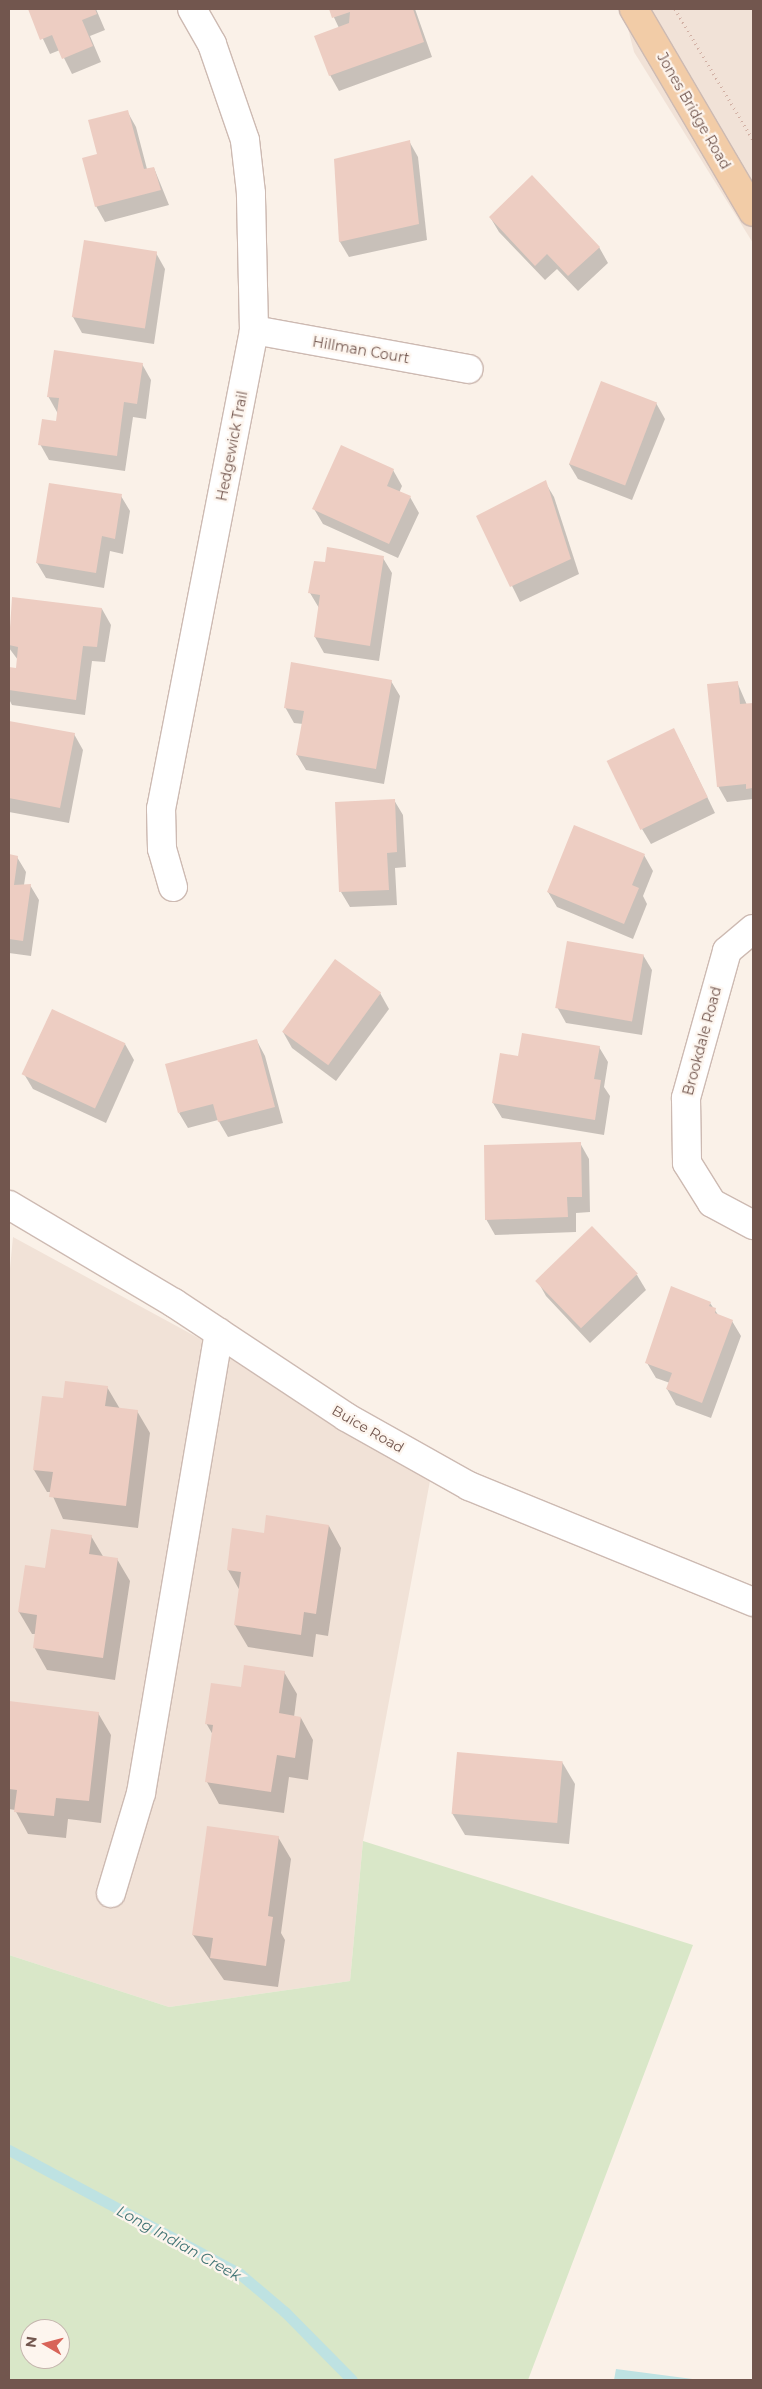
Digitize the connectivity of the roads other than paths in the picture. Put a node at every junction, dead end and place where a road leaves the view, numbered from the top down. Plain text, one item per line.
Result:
1 (192, 9) edge
2 (634, 9) edge
3 (753, 212) edge
4 (254, 330) junction
5 (468, 369) dead end
6 (174, 888) dead end
7 (753, 929) edge
8 (9, 1205) edge
9 (753, 1225) edge
10 (219, 1333) junction
11 (753, 1602) edge
12 (111, 1893) dead end

1 - 4 street, Hedgewick Trail
2 - 3 main road, Jones Bridge Road
4 - 5 street, Hillman Court
4 - 6 street, Hedgewick Trail
7 - 9 street, Brookdale Road
8 - 10 street, Buice Road
10 - 11 street, Buice Road
10 - 12 street

